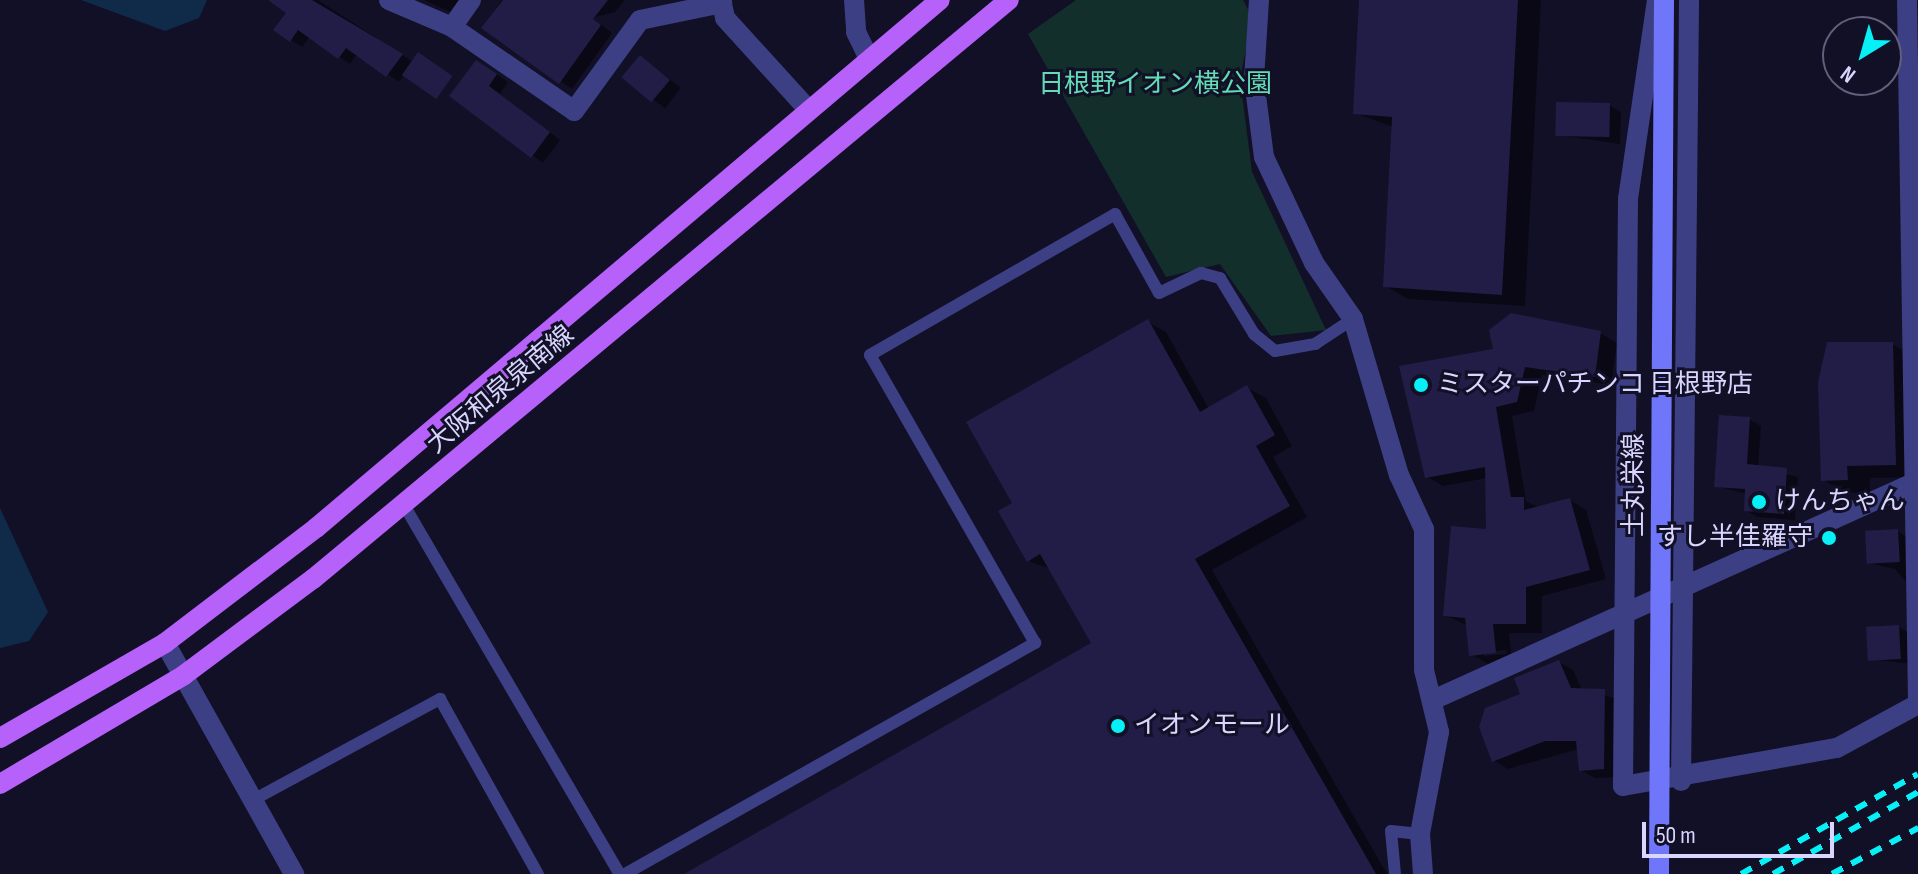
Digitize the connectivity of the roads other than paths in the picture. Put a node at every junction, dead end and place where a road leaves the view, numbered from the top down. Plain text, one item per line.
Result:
1 (389, 0) edge
2 (471, 0) edge
3 (854, 0) edge
4 (940, 0) edge
5 (1009, 0) edge
6 (1259, 0) edge
7 (1657, 0) edge
8 (1664, 0) edge
9 (1689, 0) edge
10 (1907, 0) edge
11 (722, 2) edge
12 (452, 27) junction
13 (1913, 53) edge
14 (868, 57) junction
15 (807, 108) junction
16 (1914, 244) edge
17 (1353, 319) junction
18 (1915, 482) edge
19 (404, 505) junction
20 (1684, 585) junction
21 (1625, 614) junction
22 (165, 643) junction
23 (184, 675) junction
24 (1435, 699) junction
25 (1918, 704) edge
26 (0, 738) edge
27 (1681, 781) junction
28 (0, 784) edge
29 (253, 800) junction
30 (1420, 834) junction
31 (294, 874) edge
32 (538, 874) edge
33 (622, 874) edge
34 (1395, 874) edge
35 (1423, 874) edge
36 (1659, 874) edge

1 - 12 street
2 - 12 street
3 - 14 street
4 - 14 main road, 大阪和泉泉南線
5 - 19 main road, 大阪和泉泉南線
6 - 17 street
7 - 21 street
8 - 36 main road, 土丸栄線, bridge
9 - 20 street
10 - 13 street
11 - 12 street
11 - 15 street
13 - 16 street
14 - 15 main road, 大阪和泉泉南線
15 - 22 main road, 大阪和泉泉南線
16 - 18 street
17 - 24 street
17 - 33 lane
18 - 20 street
18 - 25 street
19 - 23 main road, 大阪和泉泉南線
19 - 33 lane
20 - 21 street
20 - 27 street
21 - 24 street
21 - 27 street
22 - 23 street
22 - 26 main road, 大阪和泉泉南線
23 - 28 main road, 大阪和泉泉南線
23 - 29 street
24 - 30 street
25 - 27 street
29 - 31 street
29 - 32 lane
30 - 34 lane
30 - 35 street

